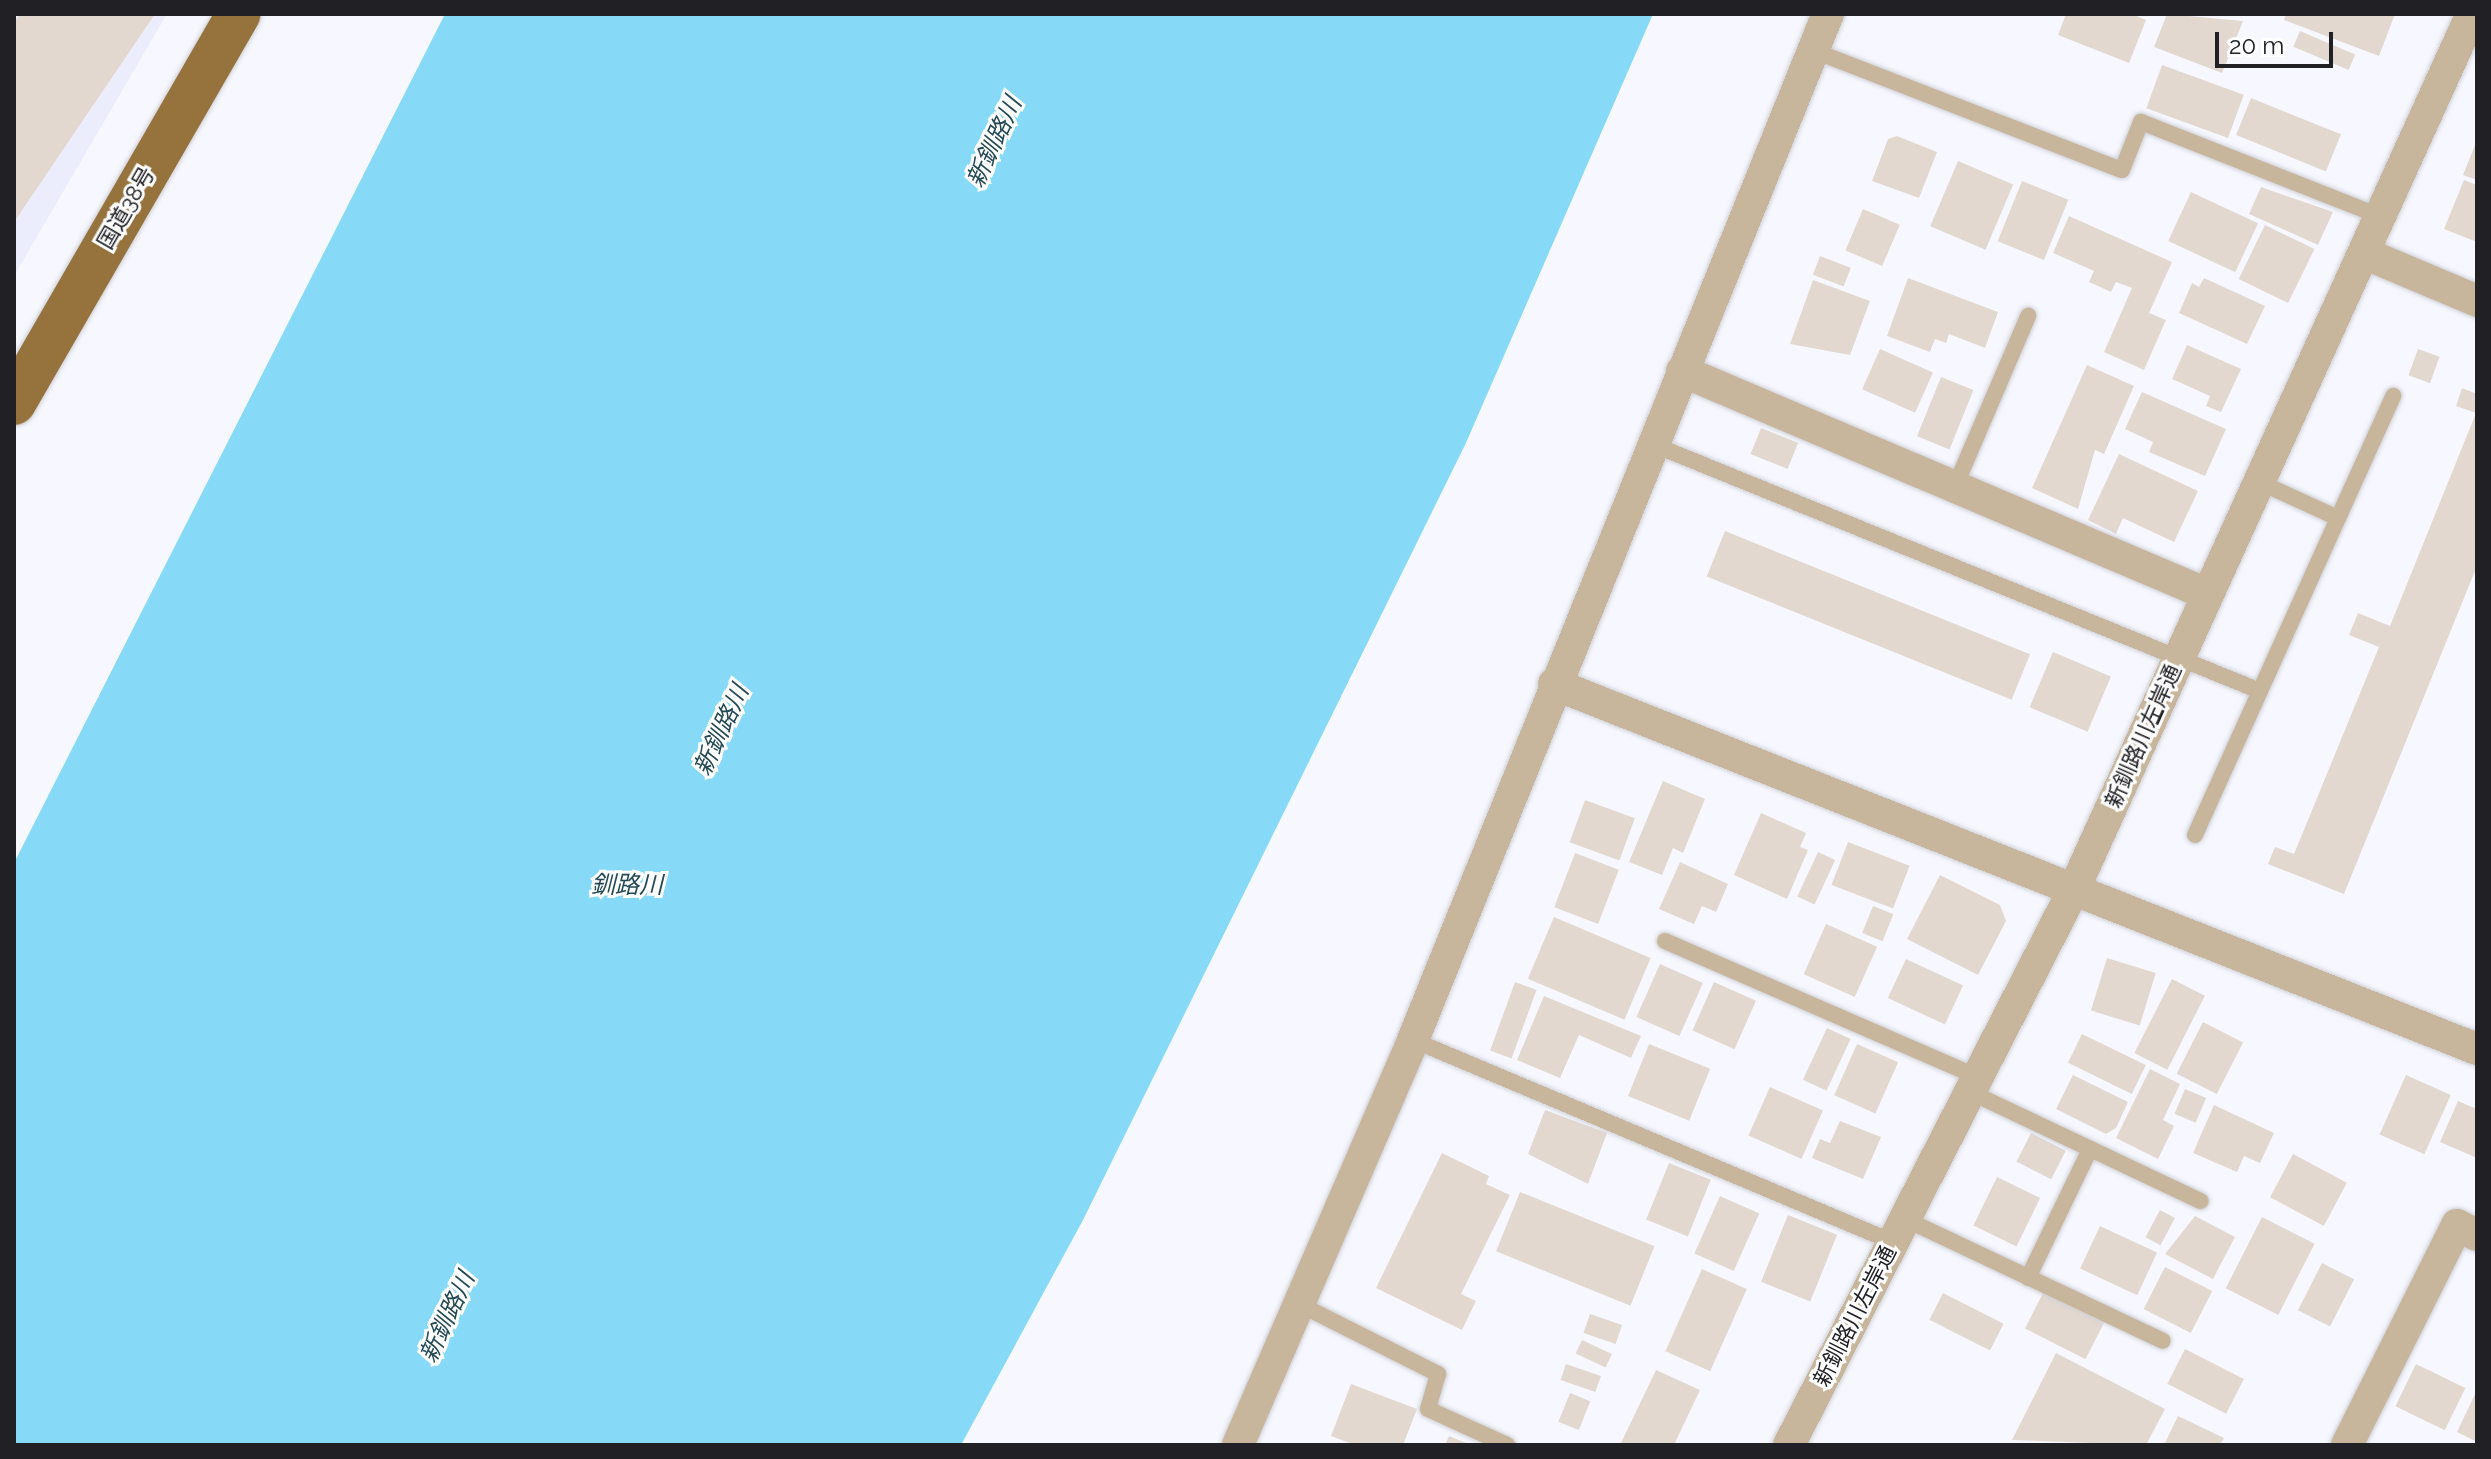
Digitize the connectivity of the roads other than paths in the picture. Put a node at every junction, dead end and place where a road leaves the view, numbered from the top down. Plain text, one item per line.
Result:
1 (239, 14) edge
2 (1828, 14) edge
3 (2472, 14) edge
4 (1812, 50) junction
5 (2383, 218) junction
6 (2366, 254) junction
7 (2477, 301) edge
8 (2028, 316) dead end
9 (1682, 371) junction
10 (2393, 396) dead end
11 (14, 403) edge
12 (1652, 444) junction
13 (2257, 481) junction
14 (1957, 482) junction
15 (2338, 518) junction
16 (2207, 594) junction
17 (2180, 655) junction
18 (1554, 684) junction
19 (2260, 691) junction
20 (2195, 835) dead end
21 (2075, 887) junction
22 (1665, 941) dead end
23 (1413, 1040) junction
24 (2477, 1049) edge
25 (1974, 1085) junction
26 (2090, 1149) junction
27 (2201, 1201) dead end
28 (1899, 1231) junction
29 (2477, 1235) edge
30 (2028, 1278) junction
31 (1299, 1304) junction
32 (2163, 1341) dead end
33 (1238, 1445) edge
34 (1507, 1445) edge
35 (1789, 1445) edge
36 (2347, 1445) edge

1 - 11 highway, 国道38号
2 - 4 street
3 - 5 street, 新釧路川左岸通
4 - 5 lane
4 - 9 street
5 - 6 street, 新釧路川左岸通
6 - 7 street
6 - 13 street, 新釧路川左岸通
8 - 14 lane
9 - 12 street
9 - 14 street
10 - 15 lane
12 - 17 lane
12 - 18 street
13 - 15 lane
13 - 16 street, 新釧路川左岸通
14 - 16 street
15 - 19 lane
16 - 17 street, 新釧路川左岸通
17 - 19 lane
17 - 21 street, 新釧路川左岸通
18 - 21 street
18 - 23 street
19 - 20 lane
21 - 24 street
21 - 25 street, 新釧路川左岸通
22 - 25 lane
23 - 28 lane
23 - 31 street
25 - 26 lane
25 - 28 street, 新釧路川左岸通
26 - 27 lane
26 - 30 lane
28 - 30 lane
28 - 35 street, 新釧路川左岸通
29 - 36 street
30 - 32 lane
31 - 33 street
31 - 34 lane

